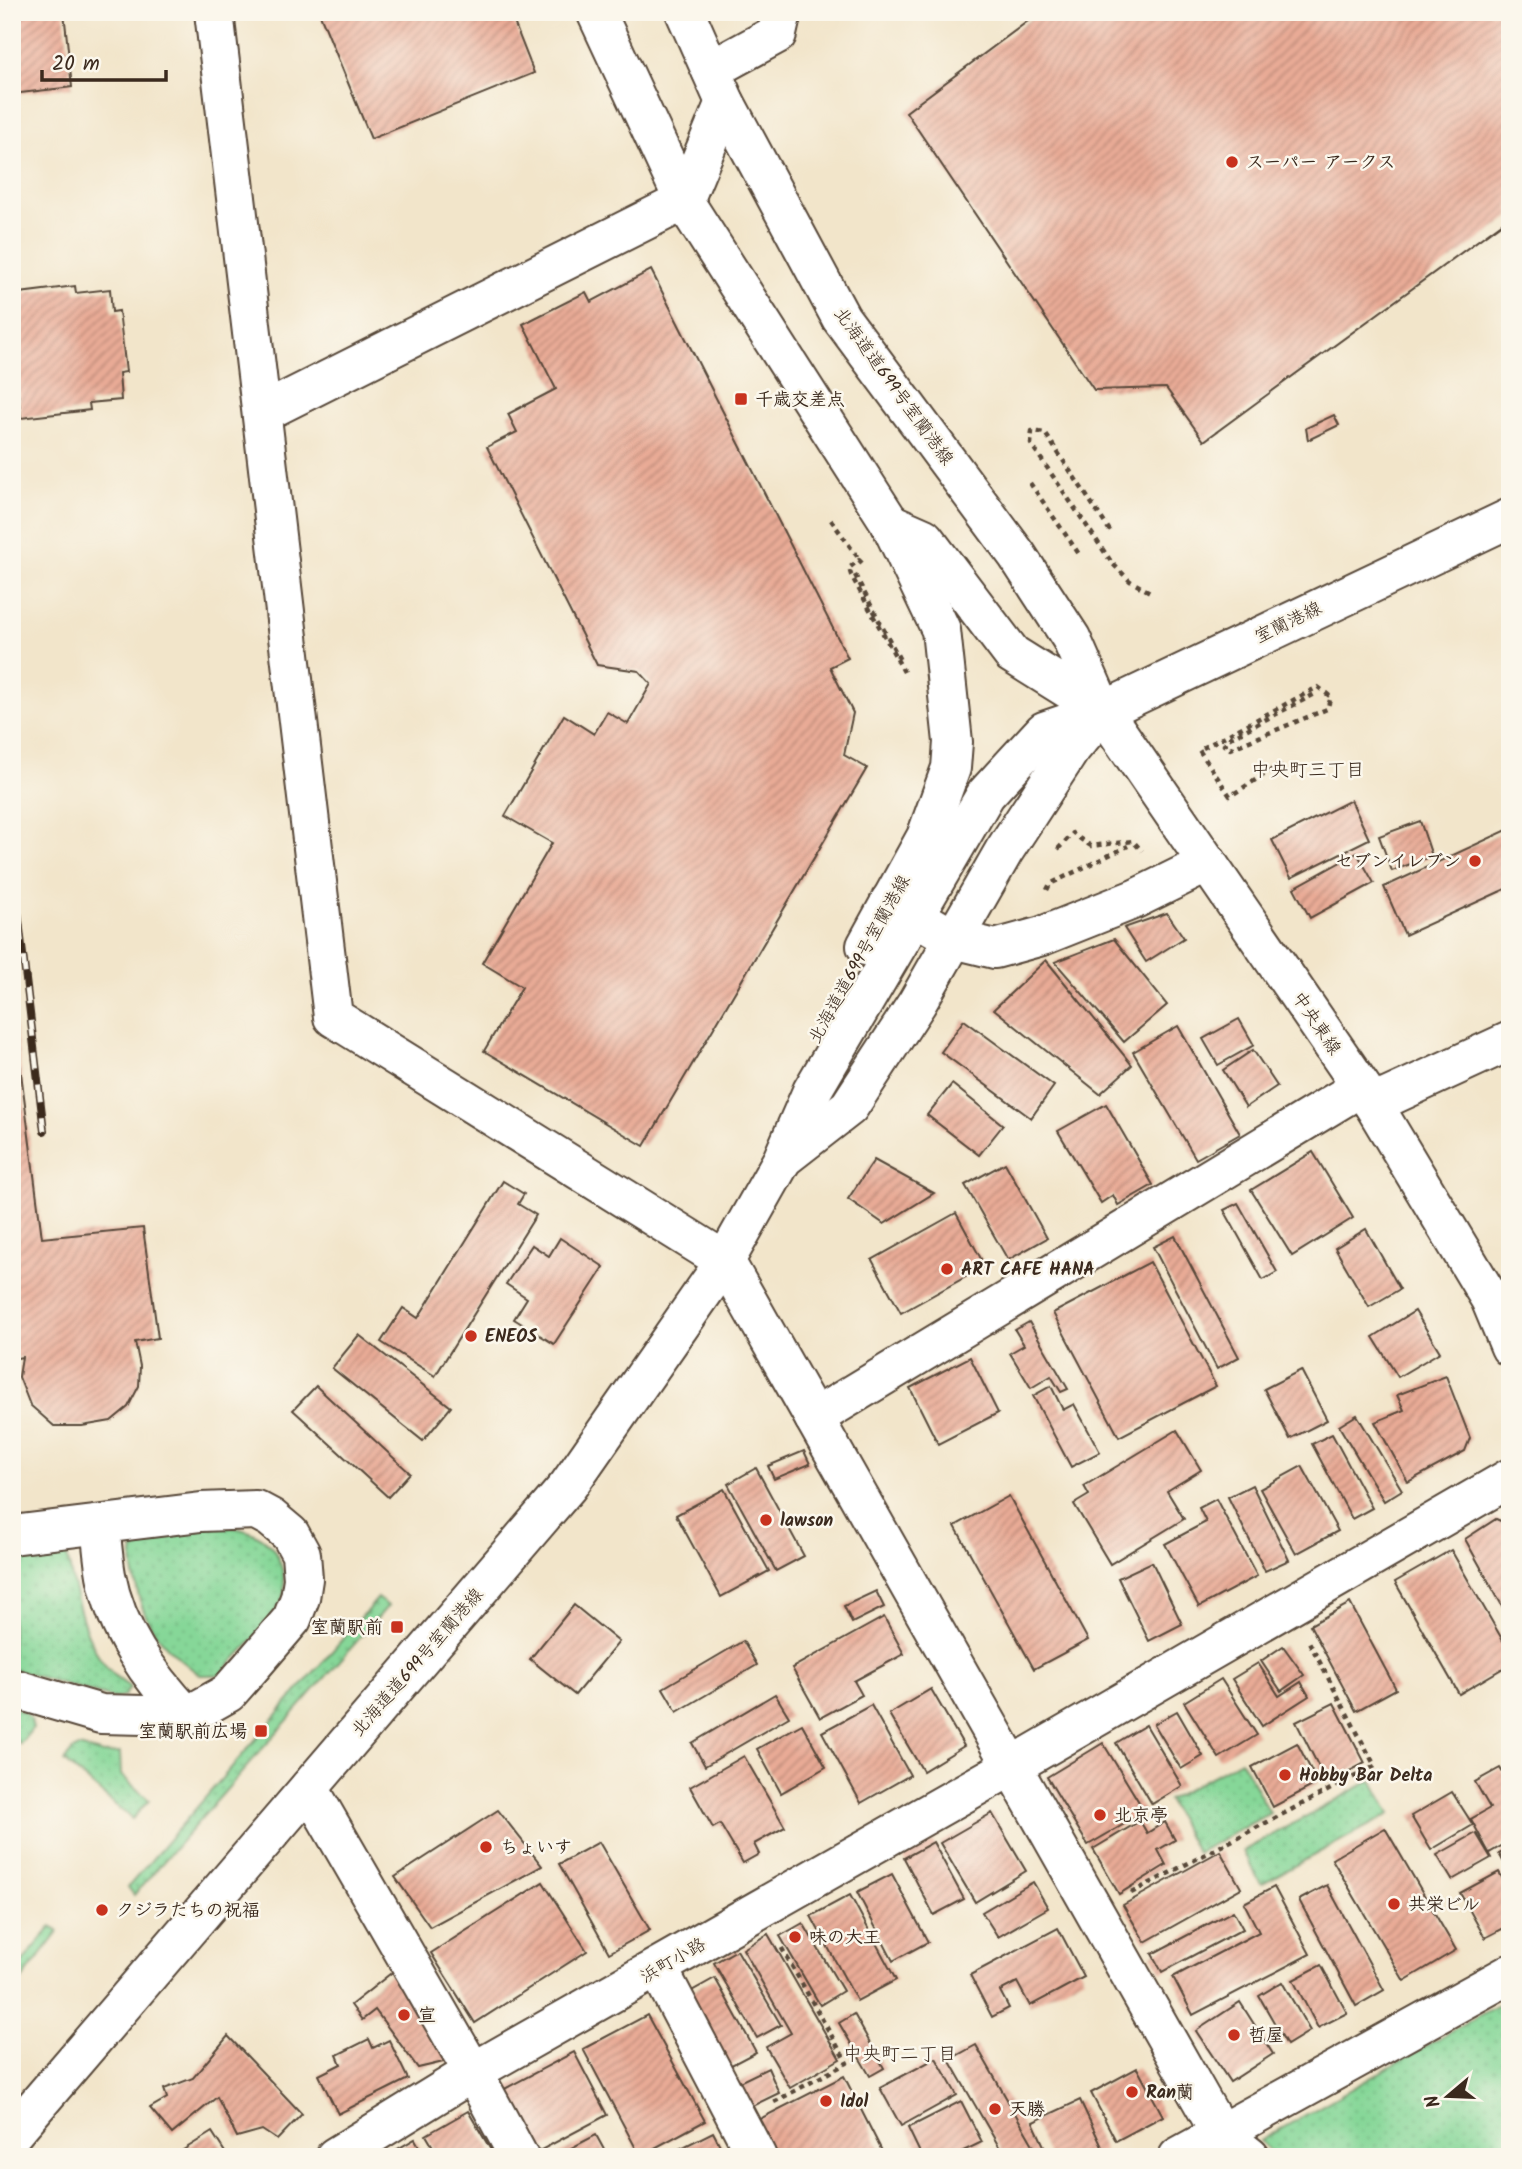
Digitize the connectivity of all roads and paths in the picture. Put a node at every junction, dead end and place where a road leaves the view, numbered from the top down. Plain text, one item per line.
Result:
1 (214, 12) edge
2 (596, 12) edge
3 (685, 12) edge
4 (782, 12) edge
5 (718, 86) junction
6 (684, 201) junction
7 (261, 413) junction
8 (1030, 483) dead end
9 (1510, 517) edge
10 (831, 520) dead end
11 (890, 523) junction
12 (1110, 531) dead end
13 (1079, 554) dead end
14 (859, 560) junction
15 (866, 568) dead end
16 (855, 575) dead end
17 (1150, 592) dead end
18 (910, 659) dead end
19 (909, 676) dead end
20 (1317, 693) dead end
21 (1103, 711) junction
22 (1281, 764) dead end
23 (1208, 863) junction
24 (902, 908) junction
25 (954, 939) junction
26 (1510, 1041) edge
27 (1367, 1096) junction
28 (782, 1160) junction
29 (725, 1261) junction
30 (1510, 1347) edge
31 (814, 1418) junction
32 (1510, 1478) edge
33 (100, 1525) junction
34 (12, 1535) edge
35 (1290, 1605) junction
36 (12, 1688) edge
37 (187, 1716) junction
38 (1012, 1766) junction
39 (309, 1788) junction
40 (760, 1910) junction
41 (1095, 1913) junction
42 (659, 1968) junction
43 (1510, 1974) edge
44 (473, 2072) junction
45 (738, 2120) junction
46 (1220, 2133) junction
47 (12, 2134) edge
48 (335, 2157) edge
49 (519, 2157) edge
50 (757, 2157) edge
51 (1178, 2157) edge
52 (1250, 2157) edge

1 - 7 street
2 - 6 street, 北海道道699号室蘭港線
3 - 5 street, 北海道道699号室蘭港線
4 - 5 street
5 - 6 street
5 - 21 street, 北海道道699号室蘭港線
6 - 7 street
6 - 11 street, 北海道道699号室蘭港線
7 - 29 street
8 - 13 path
9 - 21 street, 室蘭港線
10 - 14 path
11 - 21 street
11 - 24 street, 北海道道699号室蘭港線
12 - 17 path
14 - 15 path
14 - 19 path
16 - 18 path
20 - 22 path
21 - 23 street, 中央東線
21 - 24 street, 北海道道699号室蘭港線
21 - 25 street, 北海道道699号室蘭港線
23 - 25 street
23 - 27 street, 中央東線
24 - 25 street
24 - 28 street, 北海道道699号室蘭港線
25 - 28 street, 北海道道699号室蘭港線
26 - 27 street
27 - 30 street, 中央東線
27 - 31 street
28 - 29 street, 北海道道699号室蘭港線
29 - 31 street
29 - 39 street, 北海道道699号室蘭港線
31 - 38 street
32 - 35 street, 浜町小路
33 - 34 street
33 - 37 street
33 - 37 street
35 - 38 street, 浜町小路
35 - 41 path
36 - 37 street
38 - 40 street, 浜町小路
38 - 41 street
39 - 44 street
39 - 47 street, 北海道道699号室蘭港線
40 - 42 street, 浜町小路
40 - 45 path
41 - 46 street
42 - 44 street, 浜町小路
42 - 45 street
43 - 46 street
44 - 48 street, 浜町小路
44 - 49 street
45 - 50 street
46 - 51 street
46 - 52 street

